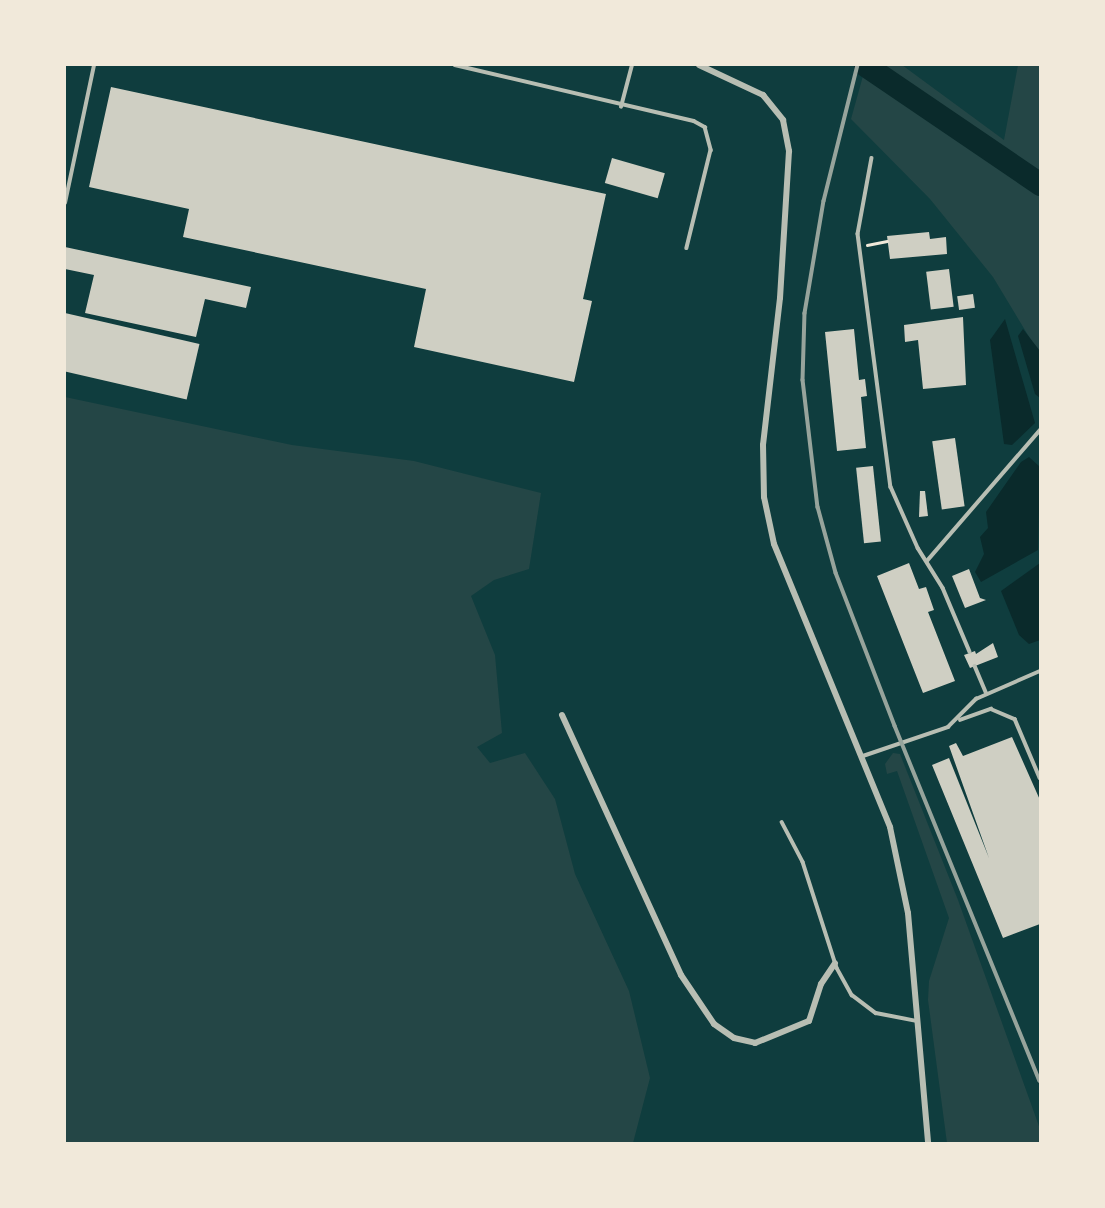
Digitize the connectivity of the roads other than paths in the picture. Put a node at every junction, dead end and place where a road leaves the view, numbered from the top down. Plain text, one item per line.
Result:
1 (94, 65) edge
2 (455, 65) edge
3 (632, 65) edge
4 (699, 65) edge
5 (621, 107) junction
6 (872, 158) dead end
7 (65, 203) edge
8 (687, 248) dead end
9 (1040, 430) edge
10 (927, 562) junction
11 (970, 652) dead end
12 (975, 666) dead end
13 (1040, 671) edge
14 (987, 694) junction
15 (562, 715) dead end
16 (958, 721) junction
17 (861, 757) junction
18 (1040, 778) edge
19 (782, 822) dead end
20 (835, 963) junction
21 (917, 1021) junction
22 (928, 1143) edge

1 - 7 lane
2 - 5 lane
3 - 5 lane
4 - 17 street
5 - 8 lane
6 - 10 lane
9 - 10 lane
10 - 11 lane
12 - 14 lane
13 - 14 lane
14 - 16 lane
15 - 20 street
16 - 17 lane
16 - 18 lane
17 - 21 street
19 - 20 lane
20 - 21 lane
21 - 22 street

